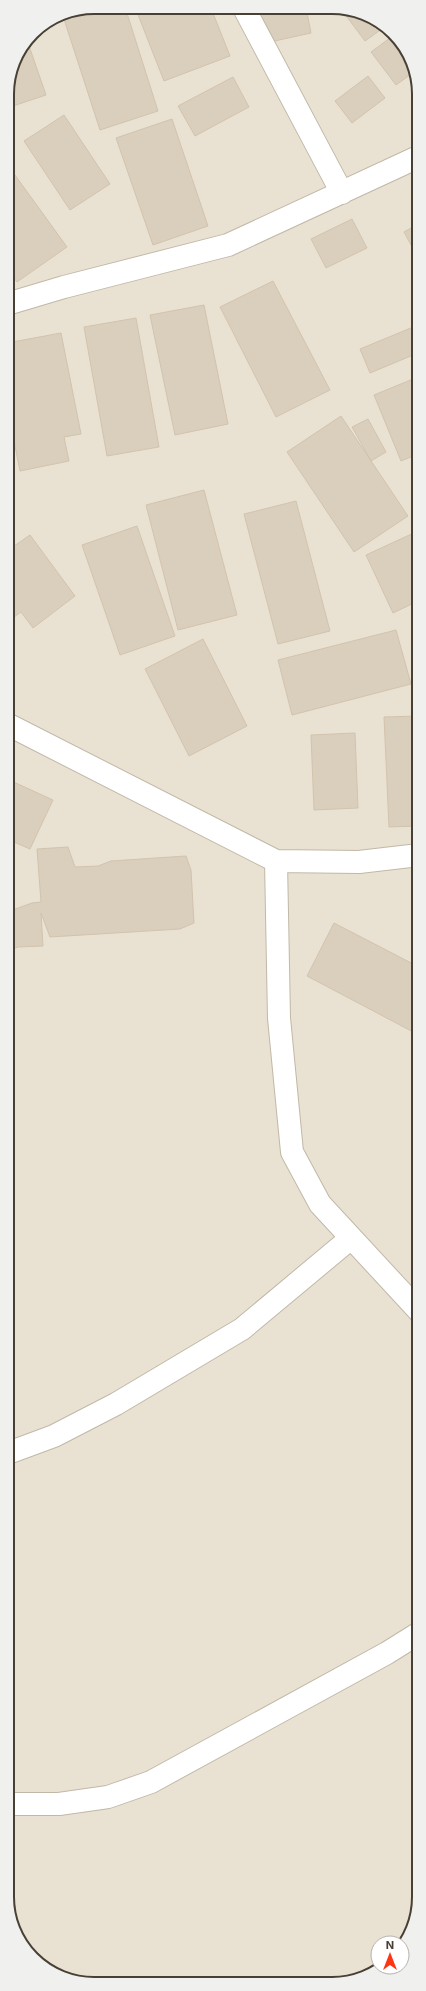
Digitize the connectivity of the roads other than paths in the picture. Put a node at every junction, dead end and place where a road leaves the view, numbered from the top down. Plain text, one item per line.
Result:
1 (247, 14) edge
2 (412, 160) edge
3 (342, 193) junction
4 (14, 302) edge
5 (14, 728) edge
6 (412, 856) edge
7 (276, 861) junction
8 (351, 1238) junction
9 (412, 1303) edge
10 (14, 1451) edge
11 (412, 1638) edge
12 (14, 1804) edge

1 - 3 street
2 - 3 street
3 - 4 street
5 - 7 street
6 - 7 street
7 - 8 street
8 - 9 street
8 - 10 street
11 - 12 street

